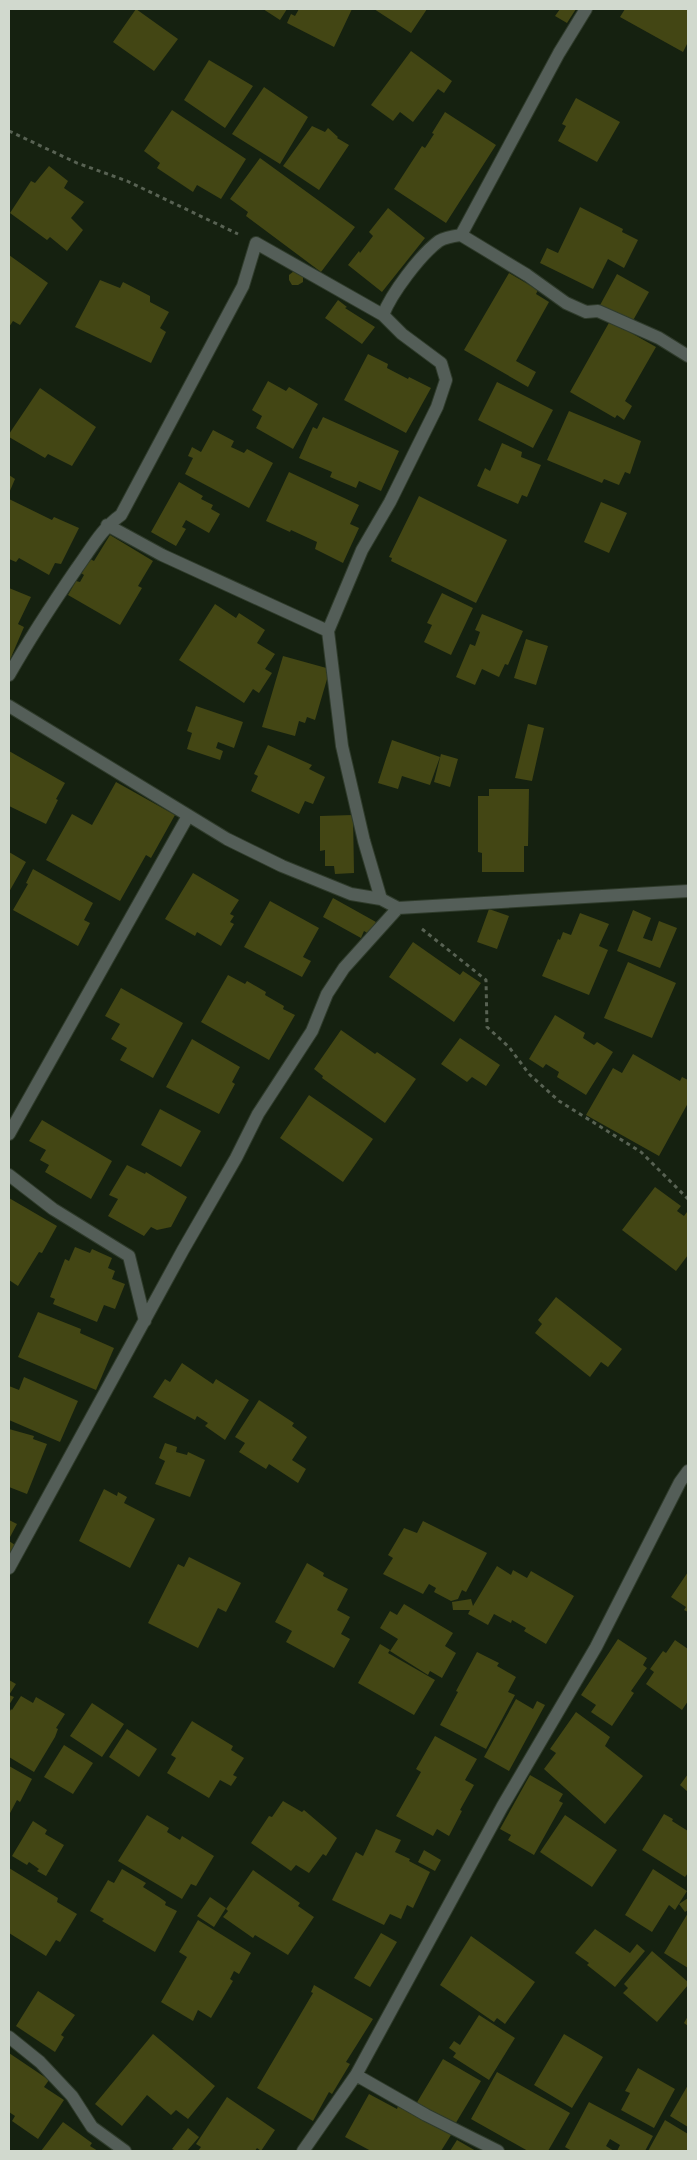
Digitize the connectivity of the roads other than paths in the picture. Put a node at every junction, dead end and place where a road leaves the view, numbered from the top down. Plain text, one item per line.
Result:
1 (586, 9) edge
2 (462, 235) junction
3 (383, 315) junction
4 (688, 356) edge
5 (107, 525) junction
6 (328, 631) junction
7 (9, 675) edge
8 (9, 706) edge
9 (188, 816) junction
10 (688, 891) edge
11 (381, 899) junction
12 (405, 908) junction
13 (9, 1134) edge
14 (9, 1175) edge
15 (145, 1321) junction
16 (688, 1471) edge
17 (684, 1487) edge
18 (9, 1568) edge
19 (9, 2037) edge
20 (356, 2075) junction
21 (125, 2151) edge
22 (303, 2151) edge
23 (498, 2151) edge

1 - 2 street
2 - 3 street
2 - 4 street
3 - 5 street
3 - 6 street
5 - 6 street
5 - 7 street
6 - 11 street
8 - 9 street
9 - 11 street
9 - 13 street
10 - 12 street
11 - 12 street
12 - 15 street
14 - 15 street
15 - 18 street
16 - 17 street
17 - 20 street
19 - 21 street
20 - 22 street
20 - 23 street

